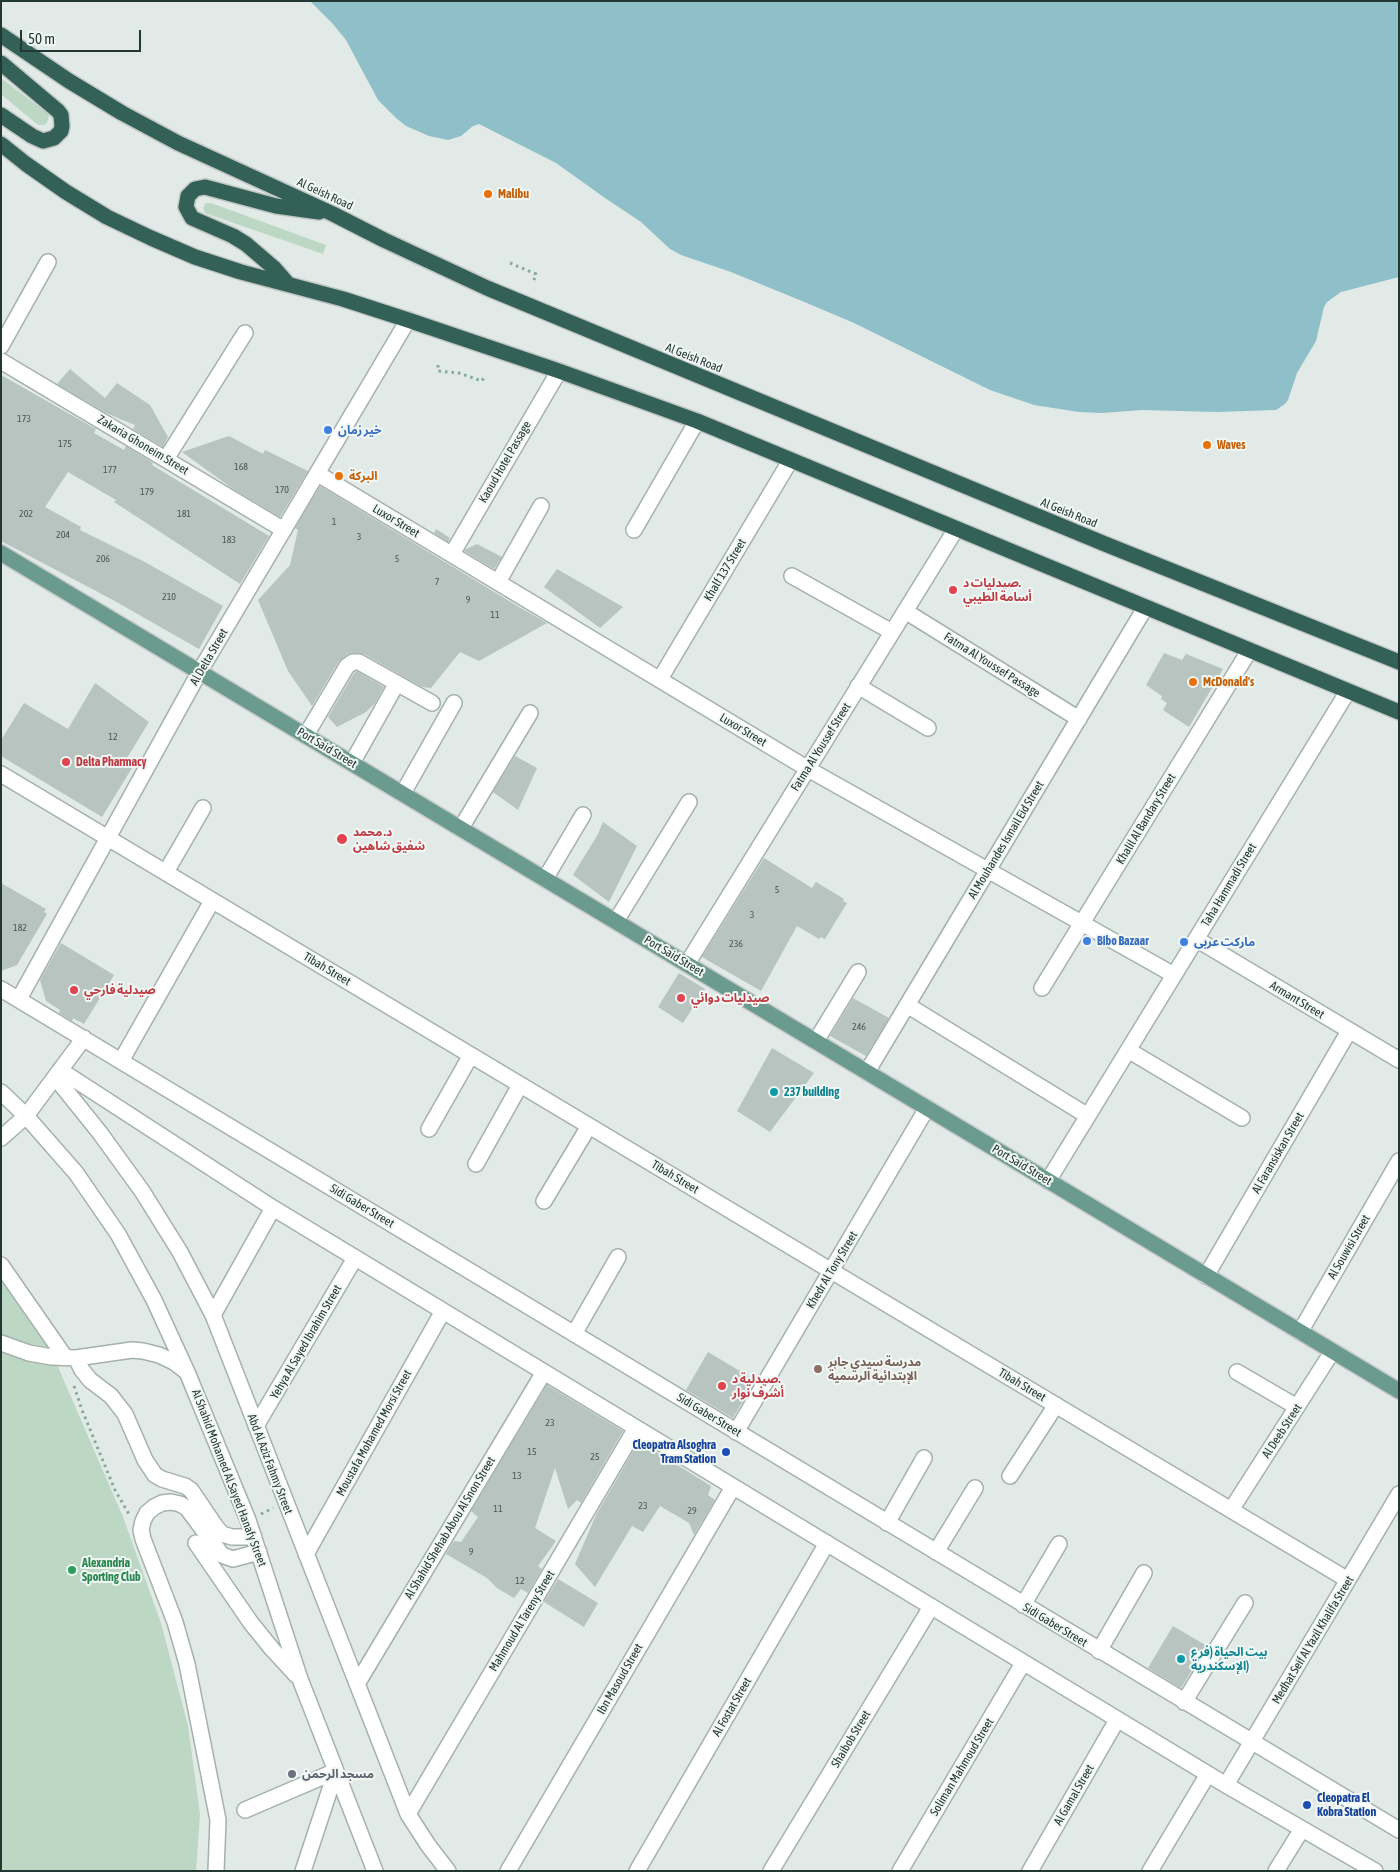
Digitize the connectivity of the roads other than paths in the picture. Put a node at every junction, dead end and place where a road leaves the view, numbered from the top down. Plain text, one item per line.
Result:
1 (1, 35) edge
2 (1, 63) edge
3 (1, 115) edge
4 (1, 144) edge
5 (333, 214) junction
6 (48, 262) dead end
7 (288, 284) junction
8 (408, 320) junction
9 (245, 333) dead end
10 (1, 346) edge
11 (1, 360) edge
12 (559, 371) junction
13 (697, 421) junction
14 (166, 459) junction
15 (790, 461) junction
16 (318, 474) junction
17 (541, 506) dead end
18 (956, 529) junction
19 (284, 530) junction
20 (634, 530) dead end
21 (1, 553) edge
22 (452, 554) junction
23 (792, 576) dead end
24 (498, 582) junction
25 (1145, 608) junction
26 (905, 611) junction
27 (892, 632) junction
28 (1249, 650) junction
29 (1399, 662) edge
30 (200, 671) junction
31 (660, 679) junction
32 (397, 683) junction
33 (858, 686) junction
34 (1348, 691) junction
35 (432, 703) dead end
36 (454, 703) dead end
37 (1399, 712) edge
38 (530, 713) dead end
39 (1079, 719) junction
40 (928, 728) dead end
41 (306, 735) junction
42 (352, 762) junction
43 (808, 769) junction
44 (1, 774) edge
45 (402, 793) junction
46 (689, 802) dead end
47 (203, 808) dead end
48 (583, 815) dead end
49 (461, 828) junction
50 (108, 838) junction
51 (988, 870) junction
52 (166, 872) junction
53 (545, 879) junction
54 (212, 900) junction
55 (616, 921) junction
56 (1082, 923) junction
57 (1196, 939) junction
58 (687, 964) junction
59 (858, 972) dead end
60 (1174, 975) junction
61 (1042, 988) dead end
62 (1, 989) edge
63 (19, 999) junction
64 (907, 1006) junction
65 (1349, 1031) junction
66 (84, 1038) junction
67 (816, 1041) junction
68 (1128, 1050) junction
69 (471, 1055) junction
70 (1399, 1060) edge
71 (121, 1061) junction
72 (867, 1072) junction
73 (57, 1074) junction
74 (520, 1085) junction
75 (1, 1092) edge
76 (927, 1108) junction
77 (26, 1116) junction
78 (1088, 1116) junction
79 (1242, 1118) dead end
80 (589, 1126) junction
81 (429, 1129) dead end
82 (1, 1138) edge
83 (1399, 1161) edge
84 (476, 1164) dead end
85 (1048, 1181) junction
86 (544, 1201) dead end
87 (273, 1208) junction
88 (618, 1257) dead end
89 (355, 1258) junction
90 (1, 1265) edge
91 (831, 1271) junction
92 (1206, 1276) junction
93 (443, 1311) junction
94 (213, 1315) junction
95 (1300, 1332) junction
96 (574, 1334) junction
97 (1, 1343) edge
98 (1332, 1352) junction
99 (71, 1357) junction
100 (187, 1372) junction
101 (544, 1372) junction
102 (1237, 1372) dead end
103 (1399, 1392) edge
104 (1056, 1405) junction
105 (1297, 1407) junction
106 (256, 1426) junction
107 (636, 1428) junction
108 (736, 1432) junction
109 (924, 1458) dead end
110 (1010, 1476) dead end
111 (733, 1487) junction
112 (975, 1488) dead end
113 (1399, 1494) edge
114 (1231, 1510) junction
115 (887, 1523) junction
116 (254, 1536) junction
117 (196, 1543) dead end
118 (826, 1543) junction
119 (1059, 1544) dead end
120 (259, 1552) junction
121 (936, 1552) junction
122 (306, 1554) junction
123 (1144, 1573) dead end
124 (1348, 1580) junction
125 (1246, 1603) dead end
126 (1023, 1605) junction
127 (931, 1607) junction
128 (1099, 1651) junction
129 (1023, 1662) junction
130 (300, 1679) junction
131 (356, 1684) junction
132 (1184, 1702) junction
133 (1117, 1720) junction
134 (1252, 1742) junction
135 (336, 1771) junction
136 (1208, 1774) junction
137 (1226, 1785) junction
138 (244, 1810) dead end
139 (408, 1814) junction
140 (1302, 1829) junction
141 (1399, 1830) edge
142 (216, 1871) edge
143 (303, 1871) edge
144 (375, 1871) edge
145 (448, 1871) edge
146 (508, 1871) edge
147 (637, 1871) edge
148 (771, 1871) edge
149 (900, 1871) edge
150 (1030, 1871) edge
151 (1150, 1871) edge
152 (1276, 1871) edge
153 (1375, 1871) edge

1 - 5 highway, Al Geish Road
2 - 3 highway
4 - 7 highway
5 - 7 highway
5 - 29 highway, Al Geish Road
6 - 10 street
7 - 8 highway
8 - 12 highway
8 - 16 street, Al Delta Street
9 - 14 street
11 - 14 street, Zakaria Ghoneim Street
12 - 13 highway
12 - 22 street, Kaoud Hotel Passage
13 - 15 highway
13 - 20 street
14 - 19 street, Zakaria Ghoneim Street
15 - 18 highway
15 - 31 street, Khalf 137 Street
16 - 19 street, Al Delta Street
16 - 22 street, Luxor Street
17 - 24 street
18 - 25 highway
18 - 26 street, Fatma Al Youssef Street
19 - 30 street, Al Delta Street
21 - 30 main road, Port Said Street
22 - 24 street, Luxor Street
23 - 27 street
24 - 31 street, Luxor Street
25 - 28 highway
25 - 39 street, Al Mouhandes Ismail Eid Street
26 - 27 street, Fatma Al Youssef Street
26 - 39 street, Fatma Al Youssef Passage
27 - 33 street, Fatma Al Youssef Street
28 - 34 highway
28 - 56 street, Khalil Al Bandary Street
30 - 41 main road, Port Said Street
30 - 50 street, Al Delta Street
31 - 43 street, Luxor Street
32 - 35 street
32 - 41 street
32 - 42 street
33 - 40 street
33 - 43 street, Fatma Al Youssef Street
34 - 37 highway
34 - 57 street, Taha Hammadi Street
36 - 45 street
38 - 49 street
39 - 51 street, Al Mouhandes Ismail Eid Street
41 - 42 main road, Port Said Street
42 - 45 main road, Port Said Street
43 - 51 street, Luxor Street
43 - 58 street, Fatma Al Youssef Street
44 - 50 street, Tibah Street
45 - 49 main road, Port Said Street
46 - 55 street
47 - 52 street
48 - 53 street
49 - 53 main road, Port Said Street
50 - 52 street, Tibah Street
50 - 63 street, Al Delta Street
51 - 56 street, Luxor Street
51 - 64 street, Al Mouhandes Ismail Eid Street
52 - 54 street, Tibah Street
53 - 55 main road, Port Said Street
54 - 69 street, Tibah Street
54 - 71 street
55 - 58 main road, Port Said Street
56 - 60 street, Luxor Street
56 - 61 street, Khalil Al Bandary Street
57 - 60 street, Taha Hammadi Street
57 - 65 street, Armant Street
58 - 67 main road, Port Said Street
59 - 67 street
60 - 68 street, Taha Hammadi Street
62 - 63 street, Sidi Gaber Street
63 - 66 street, Sidi Gaber Street
64 - 72 street, Al Mouhandes Ismail Eid Street
64 - 78 street
65 - 70 street, Armant Street
65 - 92 street, Al Faransiskan Street
66 - 71 street, Sidi Gaber Street
66 - 73 street
67 - 72 main road, Port Said Street
68 - 78 street, Taha Hammadi Street
68 - 79 street
69 - 74 street, Tibah Street
69 - 81 street
71 - 96 street, Sidi Gaber Street
72 - 76 main road, Port Said Street
73 - 77 street
73 - 87 street
73 - 94 street, Abd Al Aziz Fahmy Street
74 - 80 street, Tibah Street
74 - 84 street
75 - 77 street, Al Shahid Mohamed Al Sayed Hanafy Street
76 - 85 main road, Port Said Street
76 - 91 street, Khedr Al Tony Street
77 - 82 street
77 - 100 street, Al Shahid Mohamed Al Sayed Hanafy Street
78 - 85 street, Taha Hammadi Street
80 - 86 street
80 - 91 street, Tibah Street
83 - 95 street, Al Souwisi Street
85 - 92 main road, Port Said Street
87 - 89 street
87 - 94 street
88 - 96 street
89 - 93 street
89 - 106 street, Yehya Al Sayed Ibrahim Street
90 - 99 street
91 - 104 street, Tibah Street
91 - 108 street, Khedr Al Tony Street
92 - 95 main road, Port Said Street
93 - 101 street
93 - 122 street, Moustafa Mohamed Morsi Street
94 - 106 street, Abd Al Aziz Fahmy Street
95 - 98 main road, Port Said Street
96 - 108 street, Sidi Gaber Street
97 - 99 street
98 - 103 main road, Port Said Street
98 - 105 street, Al Deeb Street
99 - 100 street
99 - 116 street
100 - 116 street, Al Shahid Mohamed Al Sayed Hanafy Street
101 - 107 street
101 - 131 street, Al Shahid Shehab Abou Al Snon Street
102 - 105 street
104 - 110 street
104 - 114 street, Tibah Street
105 - 114 street, Al Deeb Street
106 - 122 street, Abd Al Aziz Fahmy Street
107 - 111 street
107 - 139 street, Mahmoud Al Tareny Street
108 - 115 street, Sidi Gaber Street
109 - 115 street
111 - 118 street
111 - 146 street, Ibn Masoud Street
112 - 121 street
113 - 124 street, Medhat Seif Al Yazil Khalifa Street
114 - 124 street, Tibah Street
115 - 121 street, Sidi Gaber Street
116 - 120 street, Al Shahid Mohamed Al Sayed Hanafy Street
117 - 130 street
118 - 127 street
118 - 147 street, Al Fostat Street
119 - 126 street
120 - 130 street, Al Shahid Mohamed Al Sayed Hanafy Street
120 - 142 street
121 - 126 street, Sidi Gaber Street
122 - 131 street, Abd Al Aziz Fahmy Street
123 - 128 street
124 - 134 street, Medhat Seif Al Yazil Khalifa Street
125 - 132 street
126 - 128 street, Sidi Gaber Street
127 - 129 street
127 - 148 street, Shaibob Street
128 - 132 street, Sidi Gaber Street
129 - 133 street
129 - 149 street, Soliman Mahmoud Street
130 - 135 street, Al Shahid Mohamed Al Sayed Hanafy Street
131 - 139 street, Abd Al Aziz Fahmy Street
132 - 134 street, Sidi Gaber Street
133 - 136 street
133 - 150 street, Al Gamal Street
134 - 137 street, Medhat Seif Al Yazil Khalifa Street
134 - 141 street, Sidi Gaber Street
135 - 138 street
135 - 143 street
135 - 144 street, Al Shahid Mohamed Al Sayed Hanafy Street
136 - 137 street
136 - 151 street
137 - 140 street
139 - 145 street, Abd Al Aziz Fahmy Street
140 - 152 street
140 - 153 street

